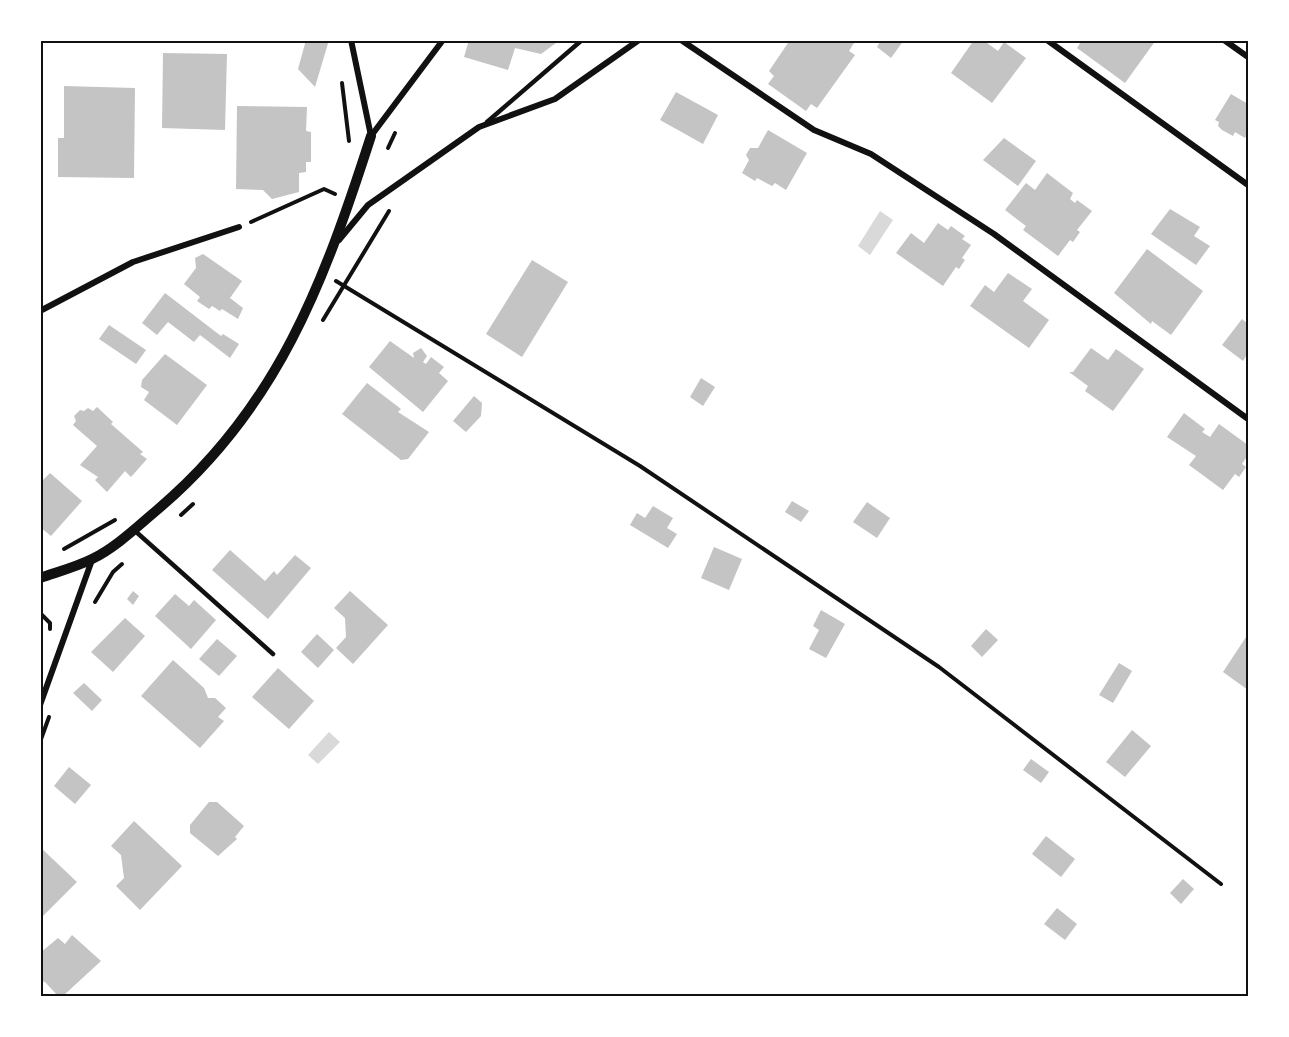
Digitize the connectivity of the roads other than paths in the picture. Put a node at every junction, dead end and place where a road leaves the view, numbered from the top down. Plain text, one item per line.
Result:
1 (351, 40) edge
2 (582, 40) edge
3 (639, 40) edge
4 (681, 40) edge
5 (1047, 40) edge
6 (1224, 40) edge
7 (442, 42) edge
8 (1248, 57) edge
9 (487, 122) junction
10 (371, 136) junction
11 (1248, 185) edge
12 (239, 227) road end
13 (335, 245) junction
14 (40, 311) edge
15 (1248, 419) edge
16 (134, 530) junction
17 (92, 559) junction
18 (40, 578) edge
19 (273, 654) dead end
20 (40, 705) edge

1 - 10 street
2 - 9 lane
3 - 9 street
4 - 15 street
5 - 11 street
6 - 8 street
7 - 10 street
9 - 13 street
10 - 13 street
12 - 14 street
13 - 16 street
16 - 17 street
16 - 19 lane
17 - 18 street
17 - 20 street

